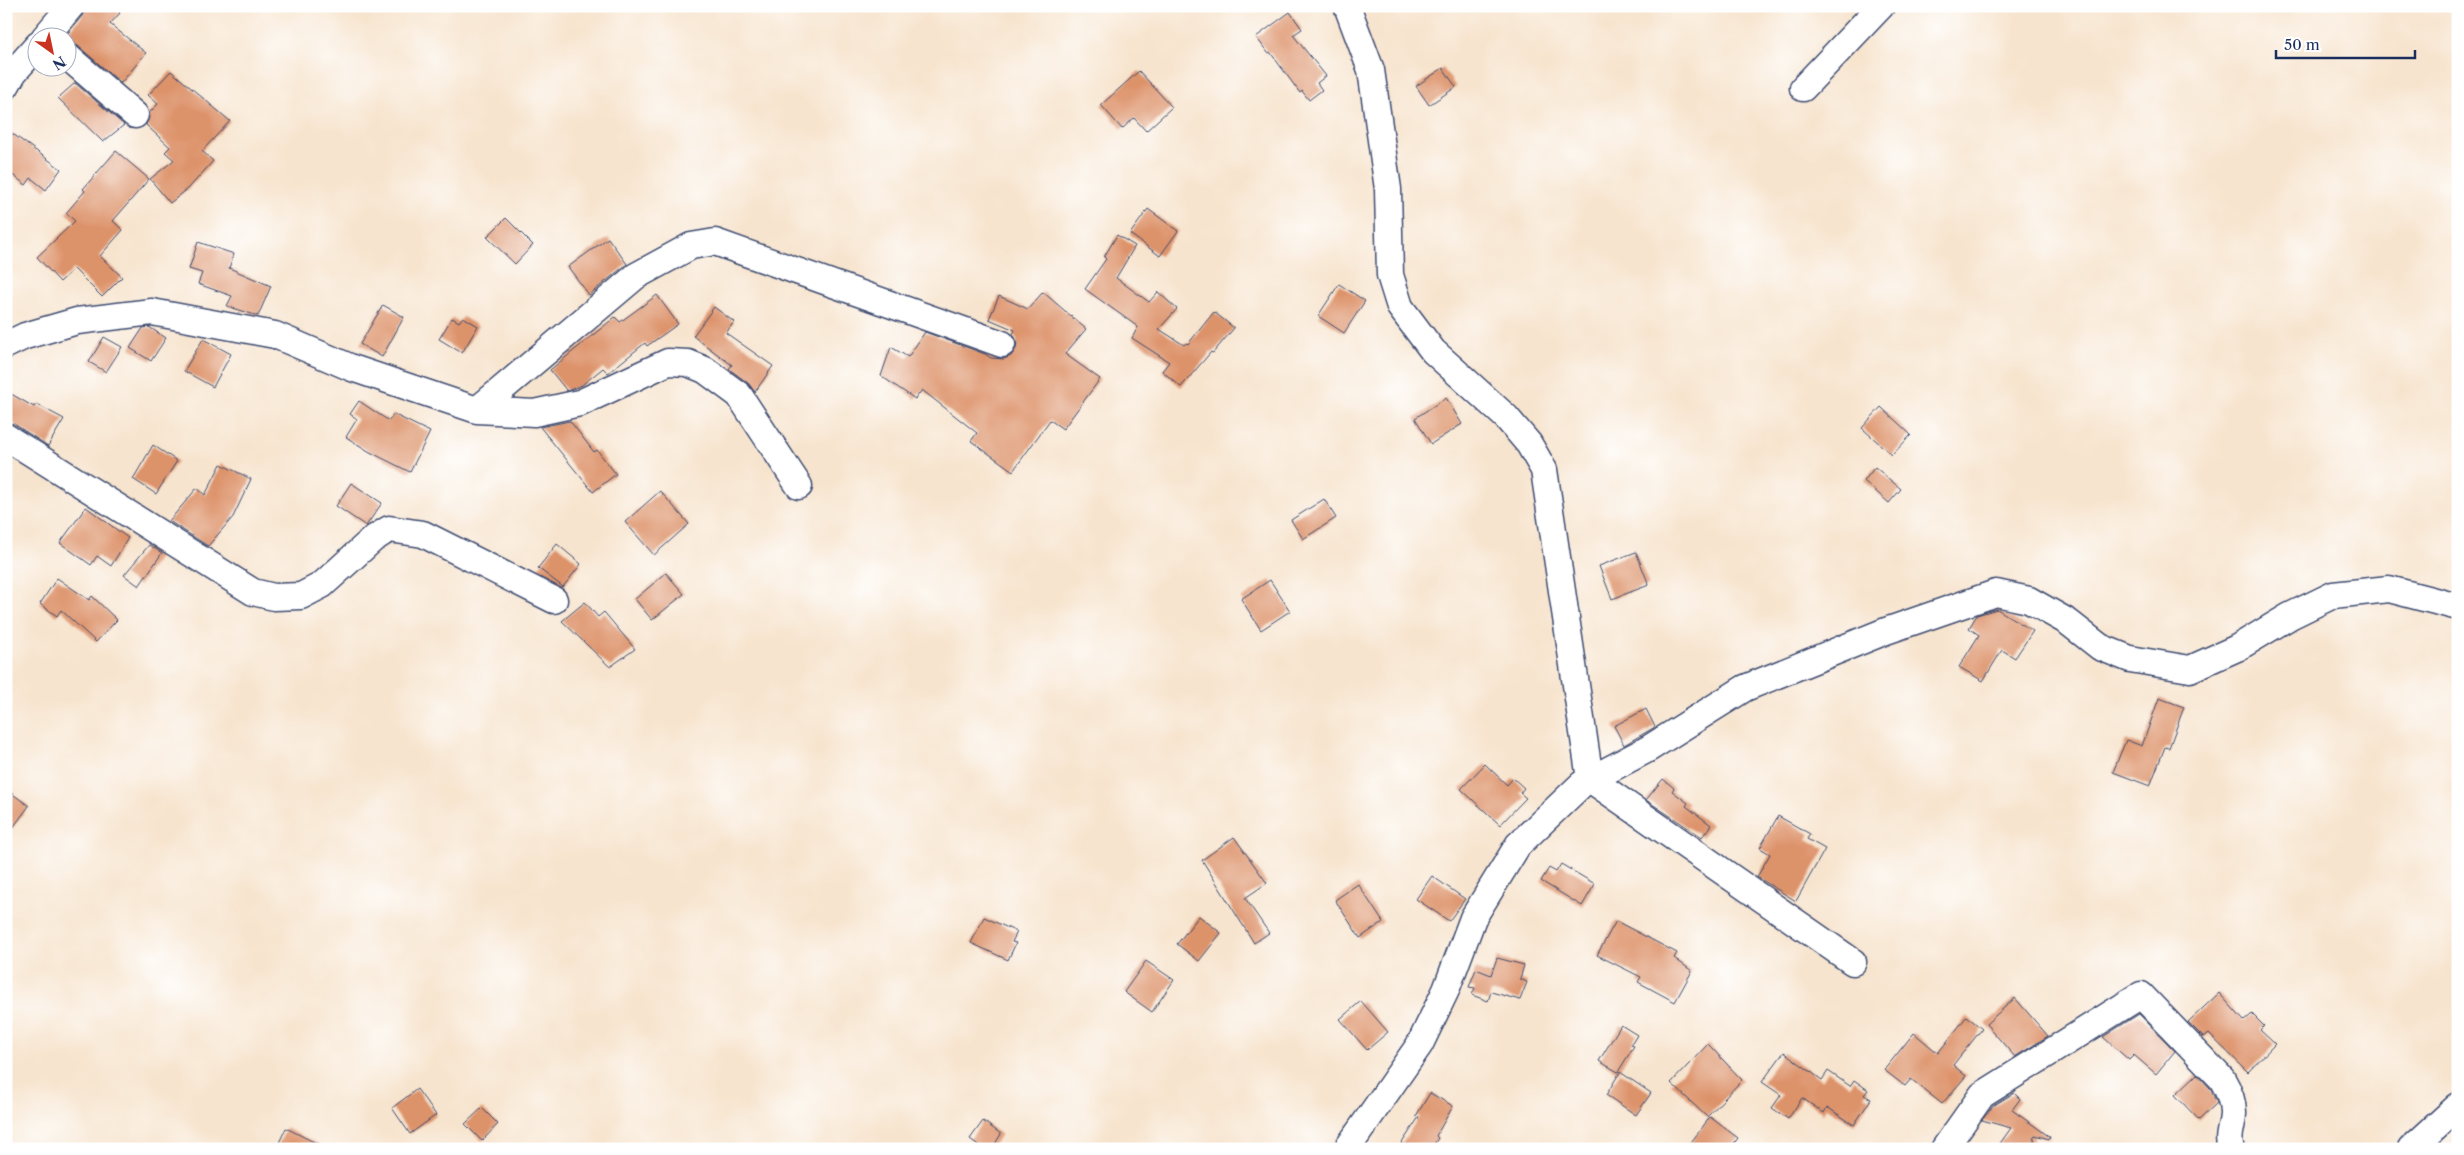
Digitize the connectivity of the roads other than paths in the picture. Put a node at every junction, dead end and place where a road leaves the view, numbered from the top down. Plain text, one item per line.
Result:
1 (71, 6) edge
2 (1347, 6) edge
3 (1881, 6) edge
4 (52, 28) edge
5 (28, 56) edge
6 (78, 66) edge
7 (6, 86) edge
8 (1803, 88) dead end
9 (134, 115) dead end
10 (1002, 344) dead end
11 (6, 345) edge
12 (476, 410) junction
13 (6, 437) edge
14 (799, 486) dead end
15 (554, 600) dead end
16 (2458, 607) edge
17 (1590, 779) junction
18 (1853, 962) dead end
19 (2458, 1106) edge
20 (1347, 1149) edge
21 (1944, 1149) edge
22 (2232, 1149) edge
23 (2411, 1149) edge

1 - 4 street
2 - 17 street
3 - 8 street
5 - 7 street
6 - 9 street
10 - 12 street
11 - 12 street
12 - 14 street
13 - 15 street
16 - 17 street
17 - 18 street
17 - 20 street
19 - 23 street
21 - 22 street

